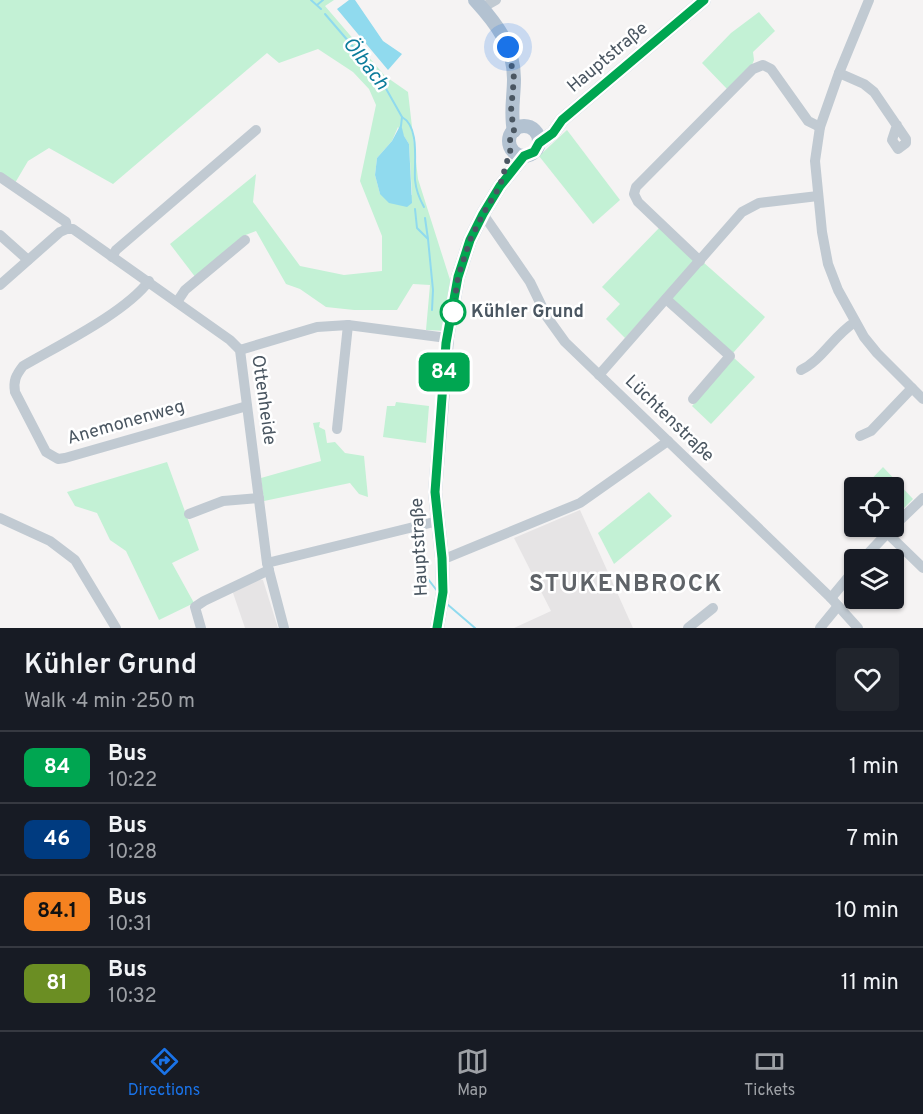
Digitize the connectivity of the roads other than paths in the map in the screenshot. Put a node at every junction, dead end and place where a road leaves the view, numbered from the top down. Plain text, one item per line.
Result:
1 (496, 0) edge
2 (704, 0) edge
3 (869, 0) edge
4 (479, 4) edge
5 (839, 73) junction
6 (512, 104) junction
7 (897, 125) dead end
8 (820, 127) junction
9 (256, 130) dead end
10 (514, 131) junction
11 (534, 133) junction
12 (511, 148) junction
13 (524, 156) junction
14 (0, 177) edge
15 (500, 186) junction
16 (818, 196) junction
17 (483, 214) junction
18 (67, 229) junction
19 (0, 235) edge
20 (244, 240) dead end
21 (112, 257) junction
22 (28, 260) junction
23 (700, 261) junction
24 (148, 281) junction
25 (0, 285) edge
26 (666, 299) junction
27 (177, 302) junction
28 (855, 322) junction
29 (348, 325) junction
30 (447, 339) junction
31 (240, 350) junction
32 (801, 370) dead end
33 (598, 375) junction
34 (912, 388) junction
35 (693, 399) dead end
36 (923, 399) edge
37 (248, 406) junction
38 (337, 429) dead end
39 (860, 436) dead end
40 (668, 441) junction
41 (259, 498) junction
42 (923, 498) edge
43 (189, 514) dead end
44 (904, 516) edge
45 (0, 518) edge
46 (438, 521) junction
47 (884, 537) edge
48 (899, 537) edge
49 (872, 549) edge
50 (442, 558) junction
51 (268, 567) junction
52 (923, 568) edge
53 (844, 587) edge
54 (835, 602) junction
55 (713, 608) dead end
56 (116, 628) edge
57 (201, 628) edge
58 (284, 628) edge
59 (438, 628) edge
60 (688, 628) edge
61 (820, 628) edge
62 (858, 628) edge

1 - 4 street
2 - 11 main road, Hauptstraße
3 - 5 street
4 - 6 main road
5 - 7 street
5 - 8 street
6 - 10 main road
6 - 11 main road
8 - 16 street
8 - 23 street
9 - 21 street
10 - 11 main road
10 - 12 main road
11 - 13 main road
12 - 13 main road
12 - 15 main road, Hauptstraße
13 - 15 main road, Hauptstraße
14 - 18 street, Ottenheide
15 - 17 main road, Hauptstraße
16 - 23 street
16 - 28 street
17 - 30 main road, Hauptstraße
17 - 33 street, Lüchtenstraße
18 - 21 street, Ottenheide
18 - 22 street
19 - 22 street
20 - 27 street
21 - 24 street, Ottenheide
22 - 25 street
23 - 26 street
24 - 27 street, Ottenheide
24 - 37 street, Anemonenweg
26 - 33 street
26 - 35 street
27 - 31 street, Ottenheide
28 - 32 street
28 - 34 street
29 - 30 street
29 - 31 street
29 - 38 street
30 - 46 main road, Hauptstraße
31 - 37 street, Ottenheide
33 - 40 street, Lüchtenstraße
34 - 36 street
34 - 39 street
37 - 41 street, Ottenheide
40 - 50 street
40 - 54 street, Lüchtenstraße
41 - 43 street
41 - 51 street, Ottenheide
42 - 44 street
45 - 56 street
46 - 50 main road, Hauptstraße
46 - 51 street
47 - 49 street
48 - 52 street
50 - 59 main road, Hauptstraße
51 - 57 street
51 - 58 street, Ottenheide
53 - 54 street
54 - 61 street
54 - 62 street, Lüchtenstraße
55 - 60 street

